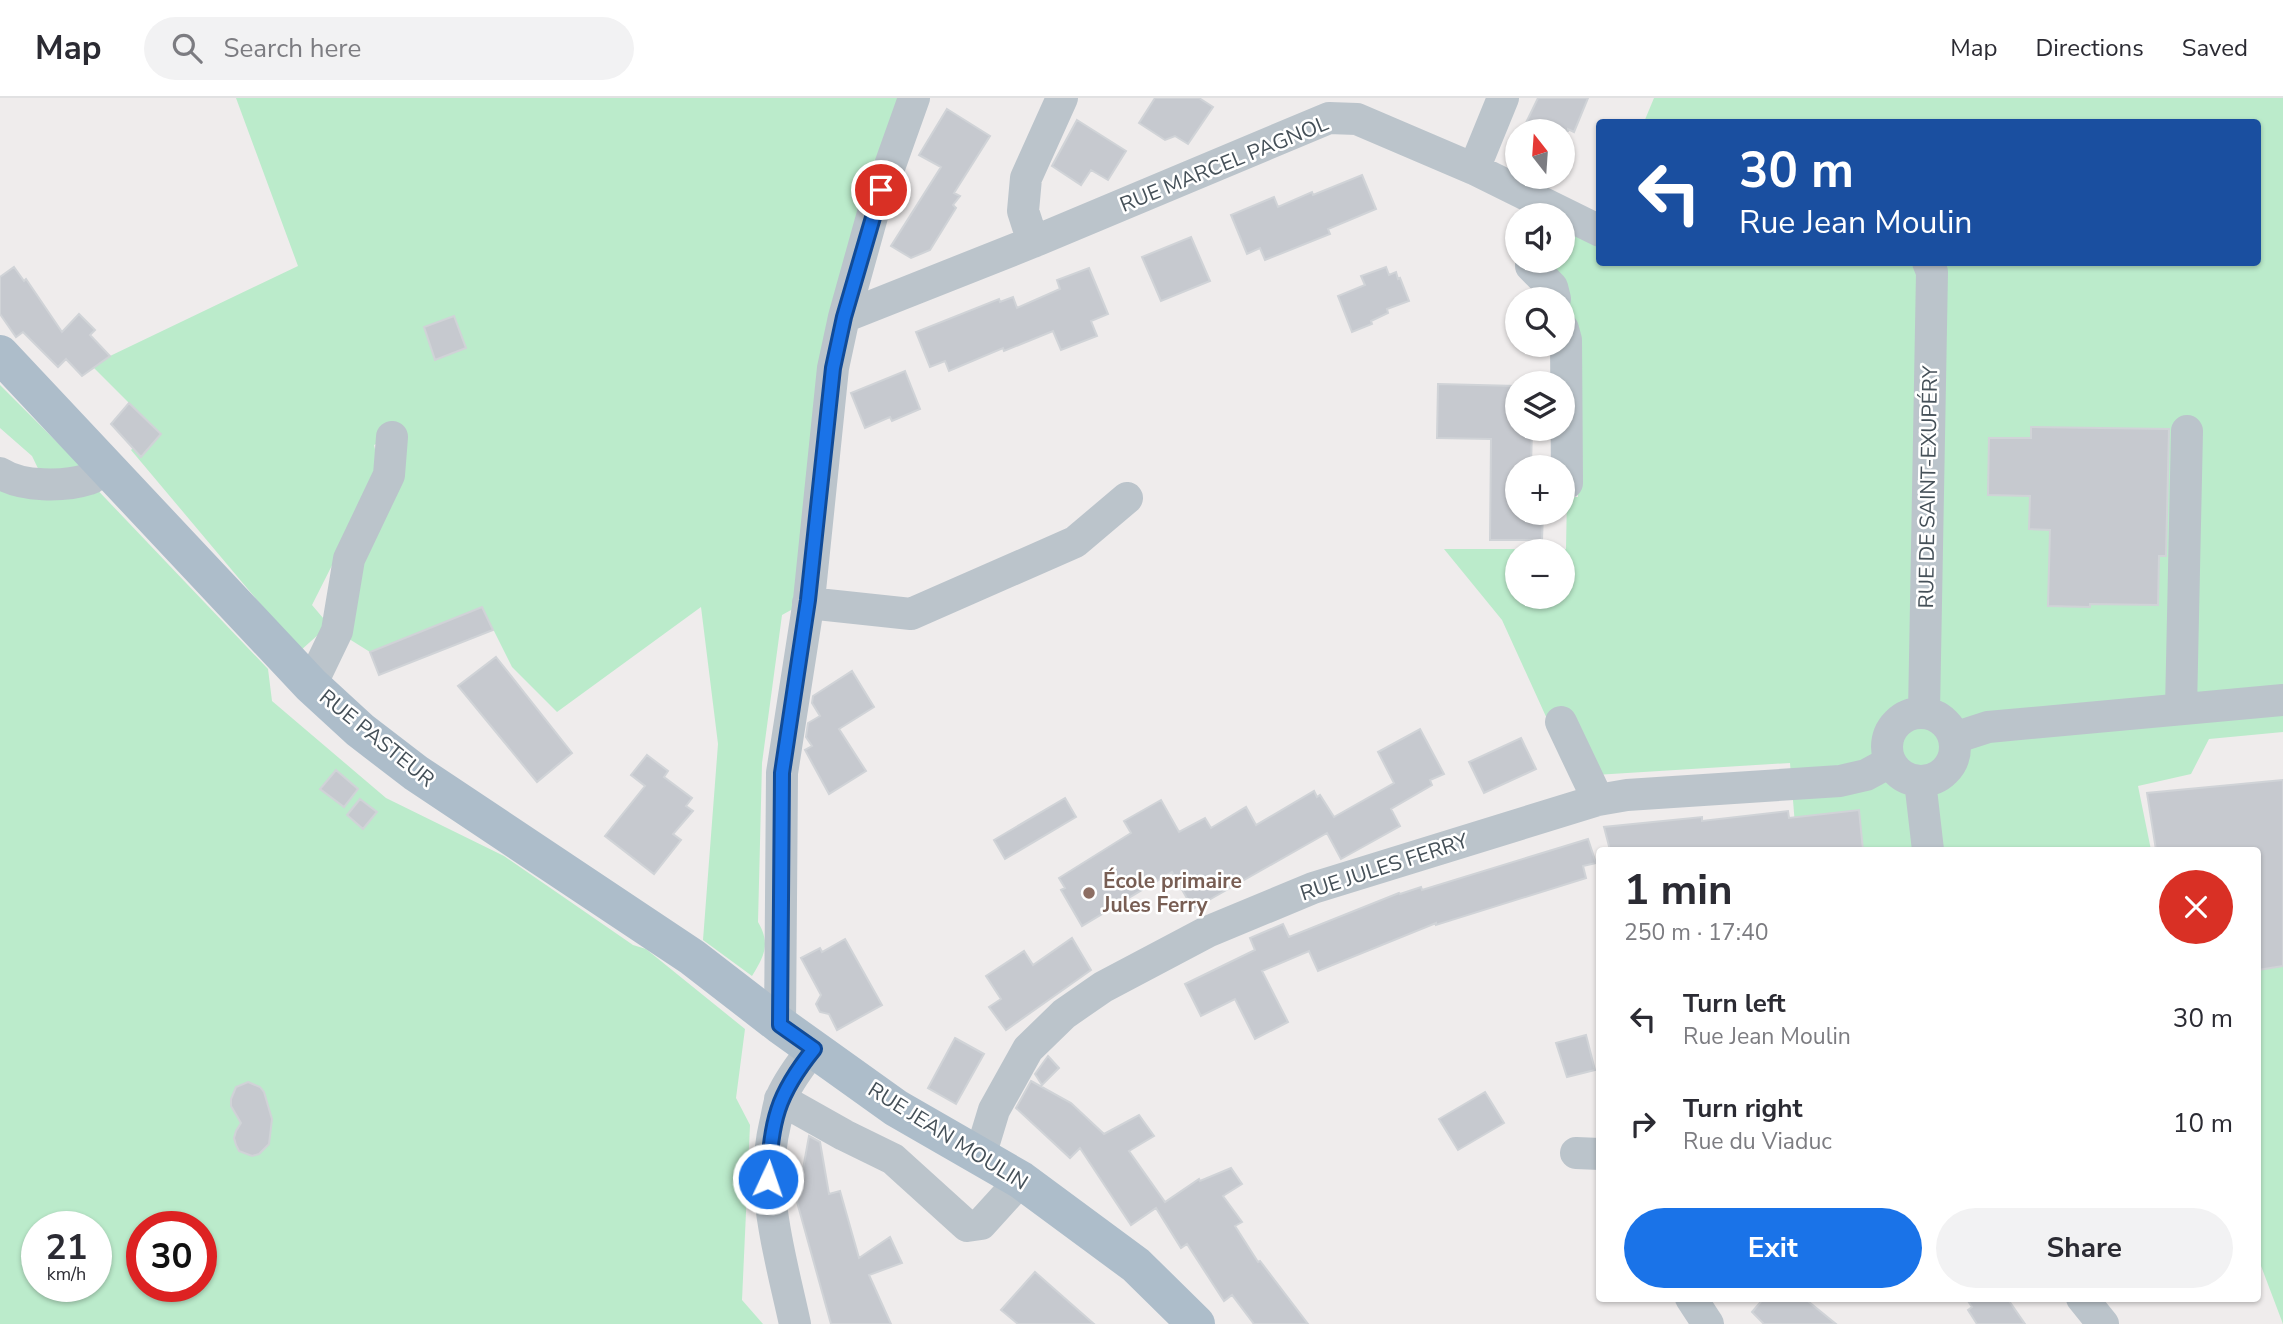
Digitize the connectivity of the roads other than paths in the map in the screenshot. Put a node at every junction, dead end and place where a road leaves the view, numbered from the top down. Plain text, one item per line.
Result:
1 (914, 98) edge
2 (1062, 98) edge
3 (1503, 98) edge
4 (1330, 108) edge
5 (1474, 169) junction
6 (1530, 203) edge
7 (1575, 222) edge
8 (1596, 230) edge
9 (1033, 242) junction
10 (1930, 266) edge
11 (1538, 273) edge
12 (1552, 287) edge
13 (844, 317) junction
14 (0, 354) edge
15 (1566, 357) edge
16 (2187, 431) dead end
17 (391, 437) dead end
18 (1567, 455) edge
19 (106, 465) junction
20 (0, 473) edge
21 (1127, 498) dead end
22 (808, 603) junction
23 (311, 685) junction
24 (2283, 700) edge
25 (2181, 709) junction
26 (1924, 713) junction
27 (1561, 722) dead end
28 (1954, 738) junction
29 (1890, 762) junction
30 (1920, 781) junction
31 (1598, 800) junction
32 (1928, 847) edge
33 (692, 957) joint
34 (780, 1025) junction
35 (814, 1049) junction
36 (780, 1099) junction
37 (980, 1156) junction
38 (1021, 1180) junction
39 (1694, 1302) edge
40 (2085, 1302) edge
41 (795, 1324) edge
42 (1196, 1324) edge
43 (1708, 1324) edge
44 (2103, 1324) edge

1 - 13 street
2 - 9 street
3 - 5 street
4 - 5 street, RUE MARCEL PAGNOL
4 - 9 street, RUE MARCEL PAGNOL
5 - 6 street, RUE MARCEL PAGNOL
7 - 8 street, RUE MARCEL PAGNOL
9 - 13 street, RUE MARCEL PAGNOL
10 - 26 street, RUE DE SAINT-EXUPÉRY
11 - 12 street
13 - 22 street
14 - 19 main road, RUE PASTEUR
15 - 18 street
16 - 25 street
17 - 23 street
19 - 20 street
19 - 23 main road, RUE PASTEUR
21 - 22 street
22 - 34 street
23 - 33 main road, RUE PASTEUR
24 - 25 street
25 - 28 street
26 - 28 street
26 - 29 street
27 - 31 street
28 - 30 street
29 - 30 street
29 - 31 street, RUE JULES FERRY
30 - 32 street
31 - 37 street, RUE JULES FERRY
33 - 34 main road, RUE JEAN MOULIN
34 - 35 main road, RUE JEAN MOULIN
35 - 36 street
35 - 37 main road, RUE JEAN MOULIN
36 - 38 street
36 - 41 street
37 - 38 main road, RUE JEAN MOULIN
38 - 42 main road, RUE JEAN MOULIN
39 - 43 street
40 - 44 street

